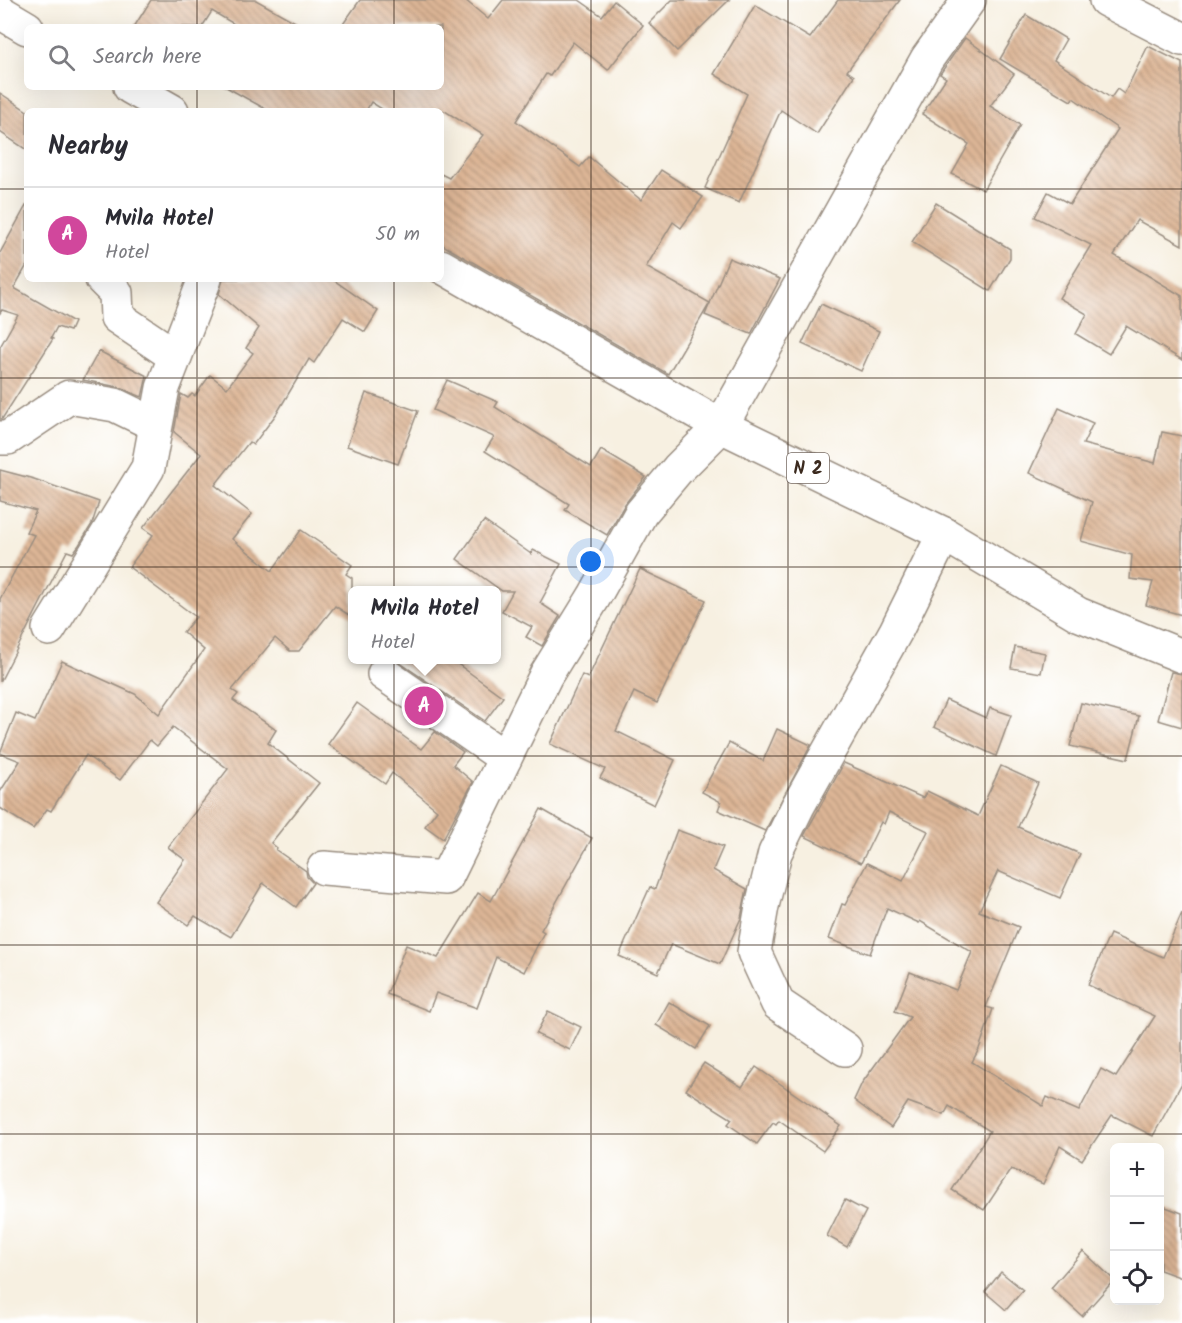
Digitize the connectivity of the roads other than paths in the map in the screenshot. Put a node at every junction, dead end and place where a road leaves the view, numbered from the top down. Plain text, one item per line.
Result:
1 (969, 0) edge
2 (1106, 0) edge
3 (0, 12) edge
4 (24, 25) edge
5 (1182, 39) edge
6 (135, 90) edge
7 (167, 108) edge
8 (444, 268) edge
9 (105, 282) edge
10 (204, 282) edge
11 (175, 356) junction
12 (154, 424) junction
13 (721, 426) junction
14 (0, 438) edge
15 (944, 534) junction
16 (49, 629) dead end
17 (1181, 650) edge
18 (384, 674) dead end
19 (506, 758) junction
20 (324, 868) dead end
21 (845, 1049) dead end

1 - 13 main road
2 - 5 main road
3 - 4 main road
6 - 7 main road
8 - 13 main road, N 2
9 - 11 main road
10 - 11 main road
11 - 12 main road
12 - 14 main road
12 - 16 main road
13 - 15 main road, N 2
13 - 19 main road
15 - 17 main road, N 2
15 - 21 main road
18 - 19 main road
19 - 20 main road

